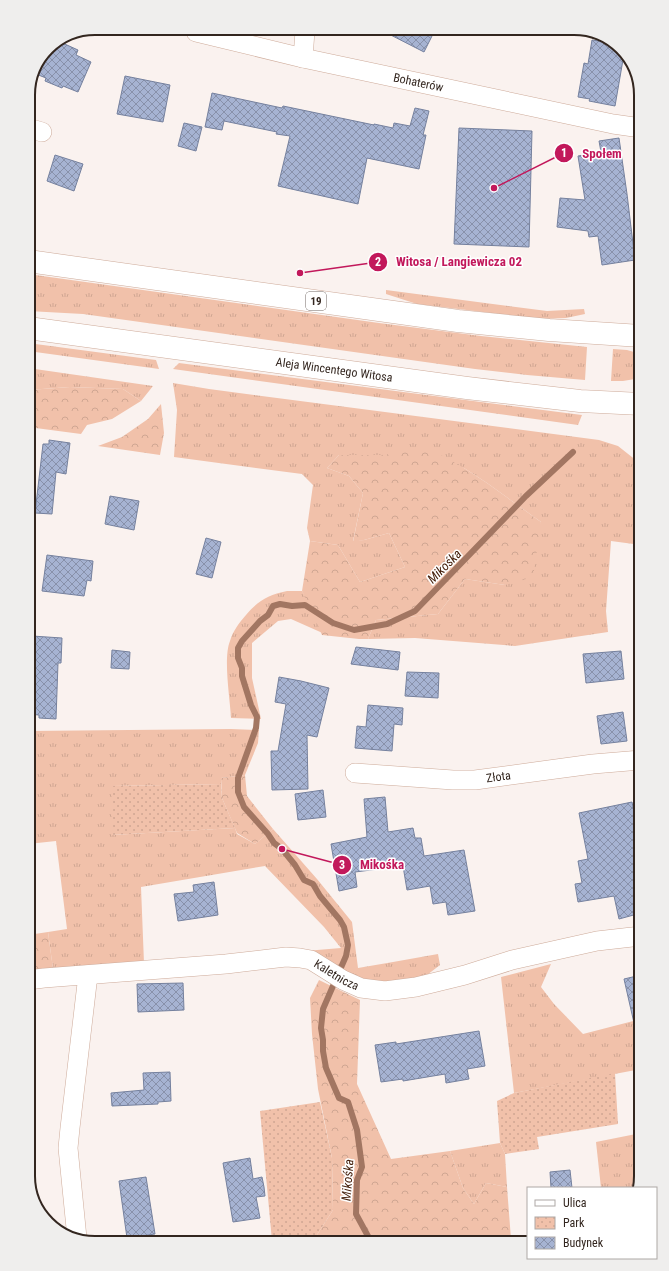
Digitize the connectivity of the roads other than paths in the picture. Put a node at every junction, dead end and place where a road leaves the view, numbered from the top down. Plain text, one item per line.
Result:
1 (208, 35) edge
2 (305, 35) edge
3 (303, 58) junction
4 (634, 127) edge
5 (35, 263) edge
6 (35, 329) edge
7 (634, 336) edge
8 (634, 404) edge
9 (634, 761) edge
10 (355, 772) dead end
11 (634, 937) edge
12 (88, 975) junction
13 (35, 979) edge
14 (77, 1233) edge

1 - 3 street, Bohaterów
2 - 3 street
3 - 4 street, Bohaterów
5 - 7 main road, 19
6 - 8 main road, Aleja Wincentego Witosa
9 - 10 street, Złota
11 - 12 street, Kaletnicza
12 - 13 street, Kaletnicza
12 - 14 street

